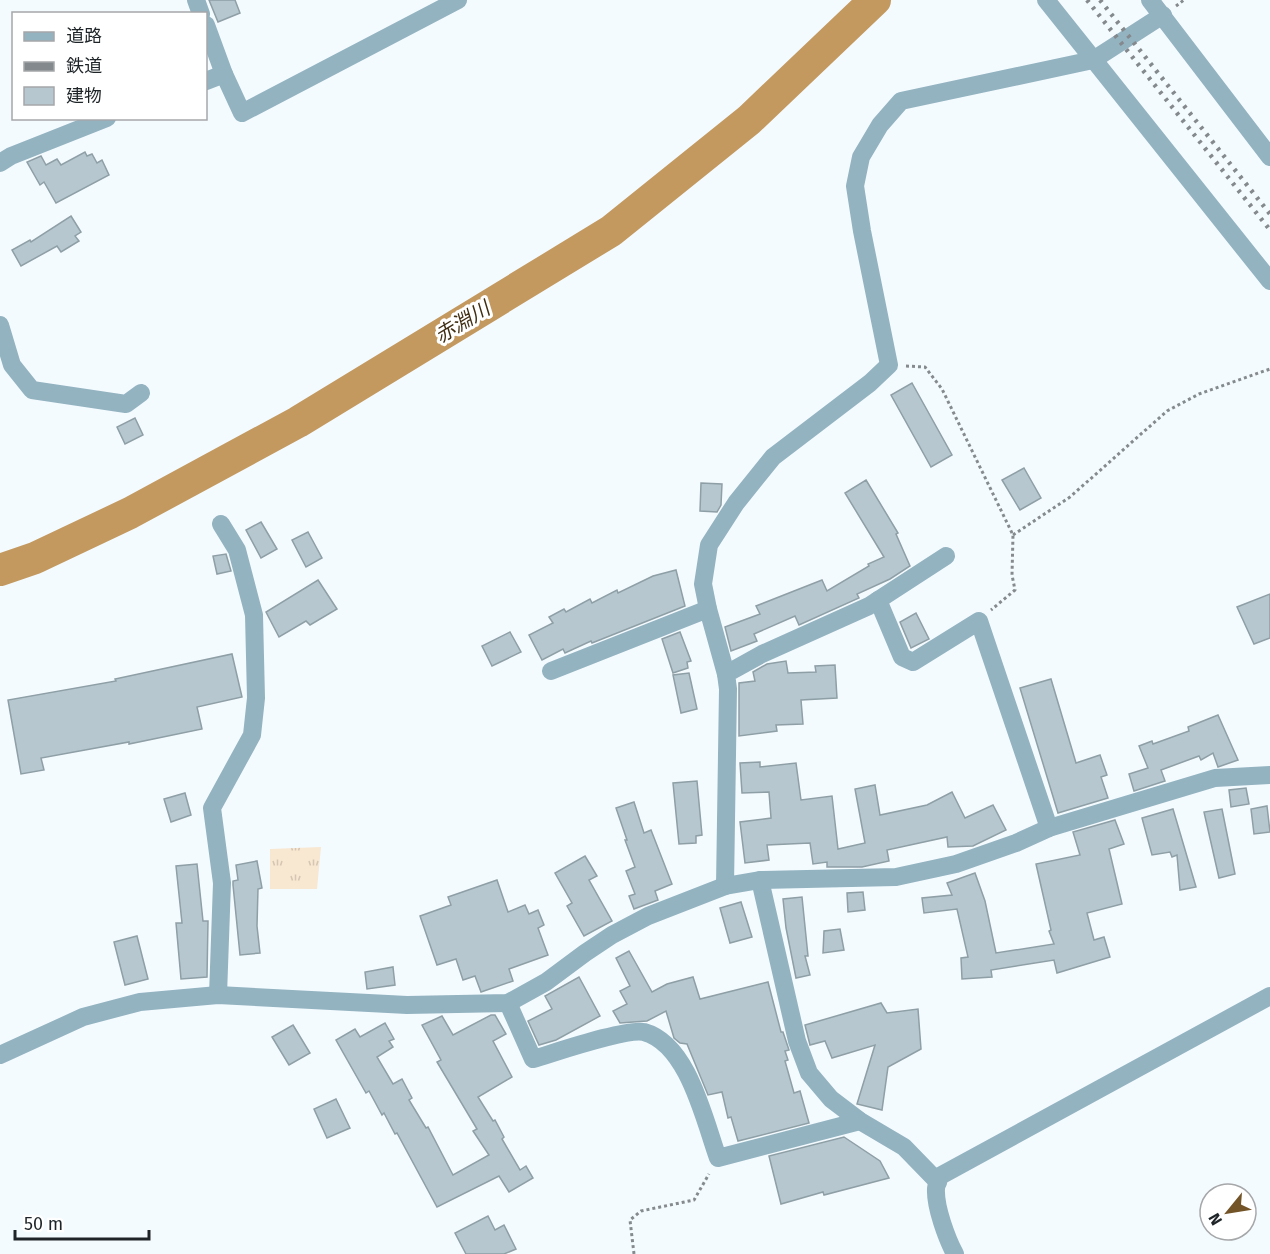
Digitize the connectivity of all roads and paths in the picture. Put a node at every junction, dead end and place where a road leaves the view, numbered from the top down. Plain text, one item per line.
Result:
1 (458, 0) edge
2 (1046, 0) edge
3 (1150, 0) edge
4 (1163, 15) junction
5 (207, 28) edge
6 (1093, 60) junction
7 (224, 74) junction
8 (207, 81) edge
9 (102, 120) edge
10 (1270, 157) edge
11 (0, 163) edge
12 (1270, 281) edge
13 (0, 325) edge
14 (889, 365) junction
15 (1270, 369) edge
16 (141, 393) dead end
17 (221, 524) dead end
18 (1013, 535) junction
19 (946, 556) dead end
20 (878, 600) junction
21 (708, 609) junction
22 (979, 621) junction
23 (551, 670) dead end
24 (726, 674) junction
25 (1270, 775) edge
26 (1049, 828) junction
27 (760, 880) junction
28 (725, 886) junction
29 (218, 995) junction
30 (1270, 996) edge
31 (508, 1003) junction
32 (0, 1055) edge
33 (860, 1121) junction
34 (718, 1158) junction
35 (938, 1182) junction
36 (634, 1254) edge
37 (955, 1254) edge

1 - 7 street
2 - 6 street
3 - 4 street
4 - 6 street
4 - 10 street
5 - 7 street
6 - 12 street
6 - 14 street
7 - 8 street
9 - 11 street
13 - 16 street
14 - 18 path
14 - 21 street
15 - 18 path
17 - 29 street
18 - 22 path
19 - 20 street
20 - 22 street
20 - 24 street
21 - 23 street
21 - 24 street
22 - 26 street
24 - 28 street
25 - 26 street
26 - 27 street
27 - 28 street
27 - 33 street
28 - 31 street
29 - 31 street
29 - 32 street
30 - 35 street
31 - 34 street
33 - 34 street
33 - 35 street
34 - 36 path
35 - 37 street

